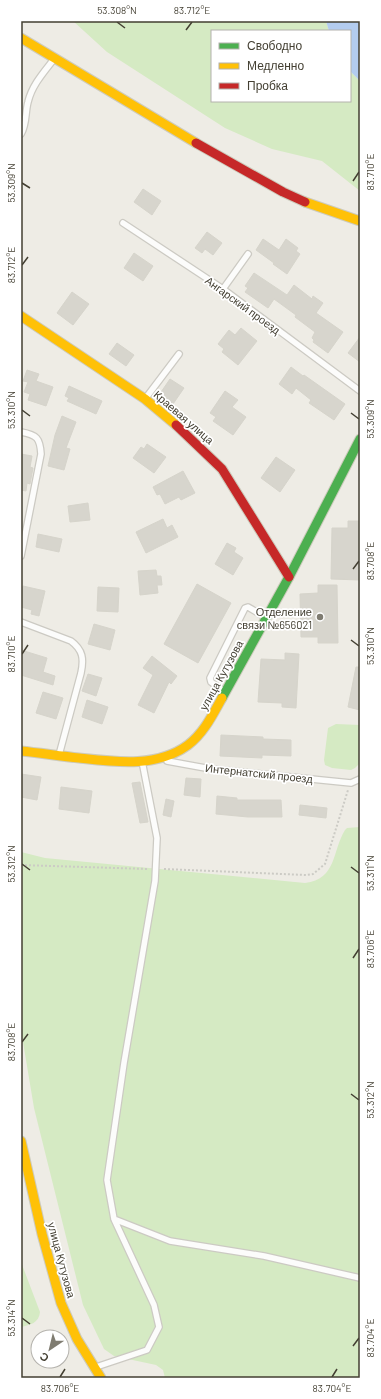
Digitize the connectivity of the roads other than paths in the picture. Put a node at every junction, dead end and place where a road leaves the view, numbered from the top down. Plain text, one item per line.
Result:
1 (21, 38) edge
2 (54, 58) junction
3 (21, 134) edge
4 (360, 221) edge
5 (123, 223) dead end
6 (248, 254) dead end
7 (223, 289) junction
8 (21, 316) edge
9 (179, 354) dead end
10 (360, 391) edge
11 (145, 399) junction
12 (21, 432) edge
13 (360, 439) edge
14 (21, 556) edge
15 (289, 578) junction
16 (266, 617) junction
17 (21, 622) edge
18 (225, 692) junction
19 (21, 751) edge
20 (59, 755) junction
21 (157, 759) junction
22 (142, 761) junction
23 (360, 779) edge
24 (21, 1141) edge
25 (114, 1219) junction
26 (360, 1278) edge
27 (94, 1368) junction
28 (101, 1378) edge

1 - 2 street
2 - 3 lane
2 - 4 street
5 - 7 lane, Ангарский проезд
6 - 7 lane
7 - 10 lane, Ангарский проезд
8 - 11 street, Краевая улица
9 - 11 lane
11 - 15 street, Краевая улица
12 - 14 lane
13 - 15 street, улица Кутузова
15 - 16 street, улица Кутузова
16 - 18 street, улица Кутузова
16 - 18 lane
17 - 20 lane
18 - 21 street, улица Кутузова
19 - 20 street, улица Кутузова
20 - 22 street, улица Кутузова
21 - 22 street, улица Кутузова
21 - 23 lane, Интернатский проезд
22 - 25 lane
24 - 27 street, улица Кутузова
25 - 26 lane
25 - 27 lane
27 - 28 street, улица Кутузова

